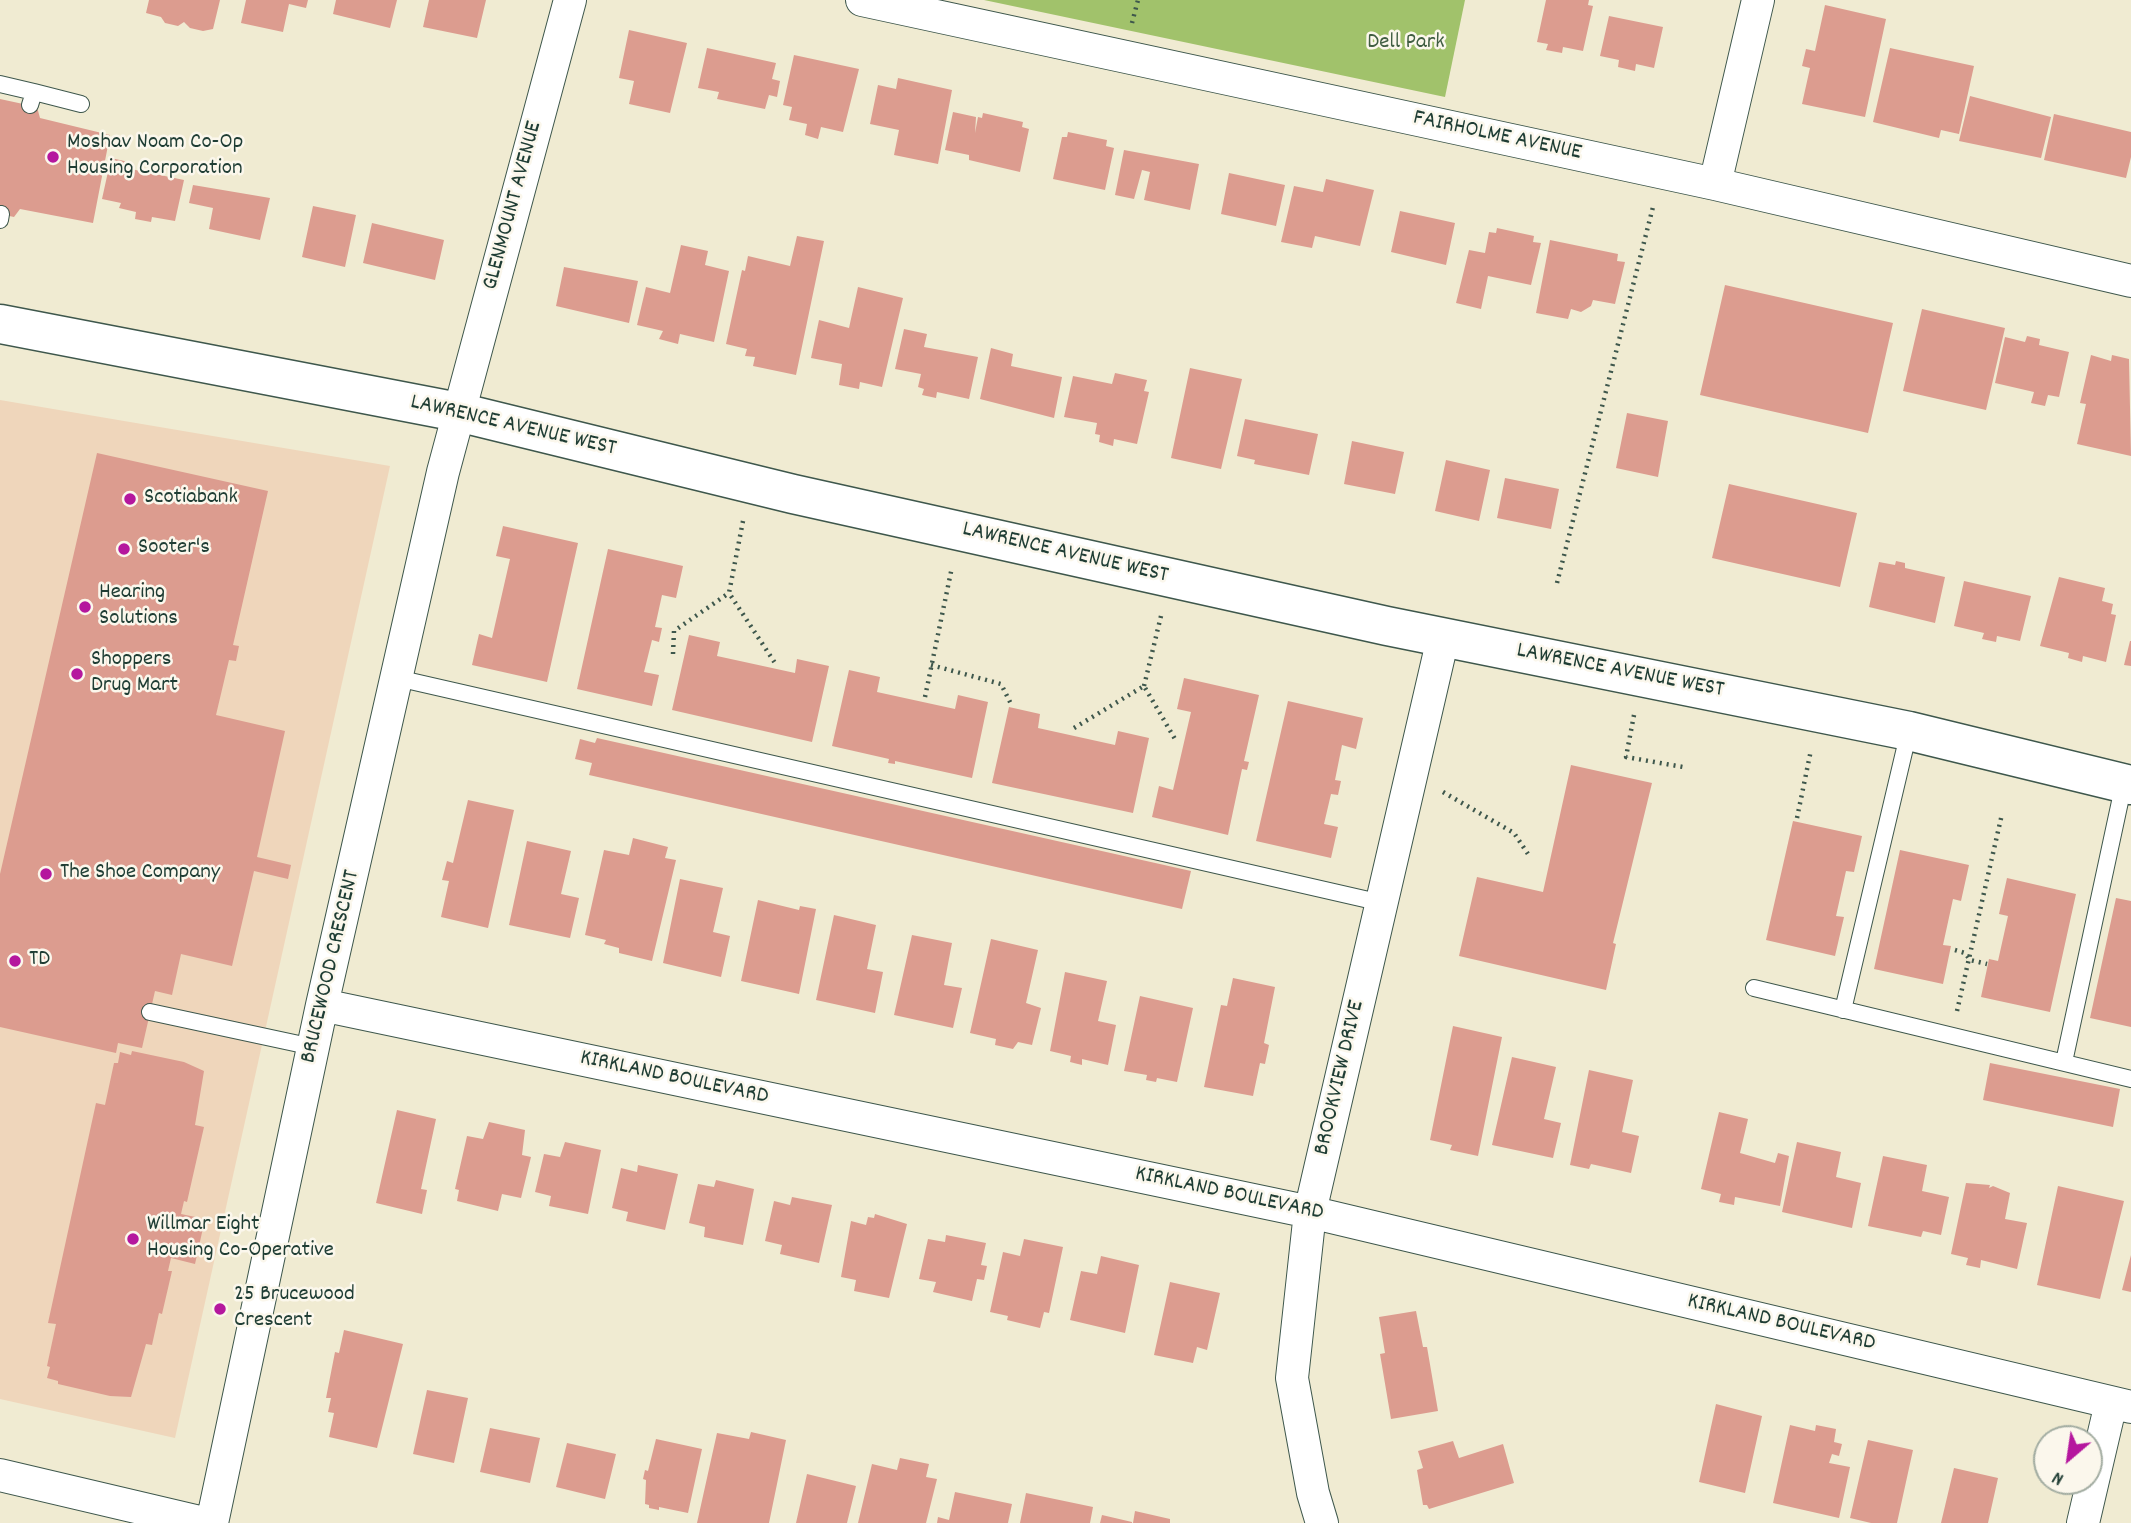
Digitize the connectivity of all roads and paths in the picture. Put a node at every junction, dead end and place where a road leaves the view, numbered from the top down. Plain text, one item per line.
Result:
1 (570, 0) edge
2 (862, 0) edge
3 (1138, 0) edge
4 (1758, 0) edge
5 (1131, 30) dead end
6 (0, 84) edge
7 (81, 104) dead end
8 (1662, 173) junction
9 (1715, 184) junction
10 (2131, 281) edge
11 (0, 324) edge
12 (458, 412) junction
13 (751, 484) junction
14 (960, 531) junction
15 (1170, 577) junction
16 (1557, 583) dead end
17 (729, 593) junction
18 (1443, 638) junction
19 (673, 654) dead end
20 (775, 663) dead end
21 (931, 665) junction
22 (1641, 676) junction
23 (397, 678) junction
24 (1144, 686) junction
25 (925, 696) dead end
26 (1011, 704) dead end
27 (1819, 712) junction
28 (1074, 729) dead end
29 (1909, 731) junction
30 (1175, 739) dead end
31 (1683, 767) dead end
32 (1411, 775) junction
33 (2127, 784) edge
34 (2002, 814) dead end
35 (1797, 818) dead end
36 (1530, 856) dead end
37 (1382, 903) junction
38 (1955, 950) dead end
39 (1970, 960) junction
40 (1987, 964) dead end
41 (1754, 988) dead end
42 (322, 1005) junction
43 (1843, 1010) junction
44 (150, 1012) dead end
45 (1951, 1035) junction
46 (313, 1047) junction
47 (2064, 1062) junction
48 (2131, 1079) edge
49 (1310, 1212) junction
50 (2121, 1405) edge
51 (0, 1475) edge
52 (204, 1523) edge
53 (212, 1523) edge
54 (1322, 1523) edge
55 (2083, 1523) edge

1 - 12 street, GLENMOUNT AVENUE
2 - 8 street, FAIRHOLME AVENUE
3 - 5 path
4 - 9 street
6 - 7 lane
8 - 9 street, FAIRHOLME AVENUE
8 - 16 path
9 - 10 street, FAIRHOLME AVENUE
11 - 12 main road, LAWRENCE AVENUE WEST
12 - 13 main road, LAWRENCE AVENUE WEST
12 - 23 street, BRUCEWOOD CRESCENT
13 - 14 main road, LAWRENCE AVENUE WEST
13 - 17 path
14 - 15 main road, LAWRENCE AVENUE WEST
14 - 21 path
15 - 18 main road, LAWRENCE AVENUE WEST
15 - 24 path
17 - 19 path
17 - 20 path
18 - 22 main road, LAWRENCE AVENUE WEST
18 - 32 street, BROOKVIEW DRIVE
21 - 25 path
21 - 26 path
22 - 27 main road, LAWRENCE AVENUE WEST
22 - 31 path
23 - 37 lane
23 - 42 street, BRUCEWOOD CRESCENT
24 - 28 path
24 - 30 path
27 - 29 main road, LAWRENCE AVENUE WEST
27 - 35 path
29 - 33 main road, LAWRENCE AVENUE WEST
29 - 43 lane
32 - 36 path
32 - 37 street, BROOKVIEW DRIVE
33 - 47 lane
34 - 39 path
37 - 49 street, BROOKVIEW DRIVE
38 - 39 path
39 - 40 path
39 - 45 path
41 - 43 lane
42 - 46 street, BRUCEWOOD CRESCENT
42 - 49 street, KIRKLAND BOULEVARD
43 - 45 lane
44 - 46 lane
45 - 47 lane
46 - 53 street, BRUCEWOOD CRESCENT
47 - 48 lane
49 - 50 street, KIRKLAND BOULEVARD
49 - 54 street, BROOKVIEW DRIVE
50 - 55 street
51 - 52 street

